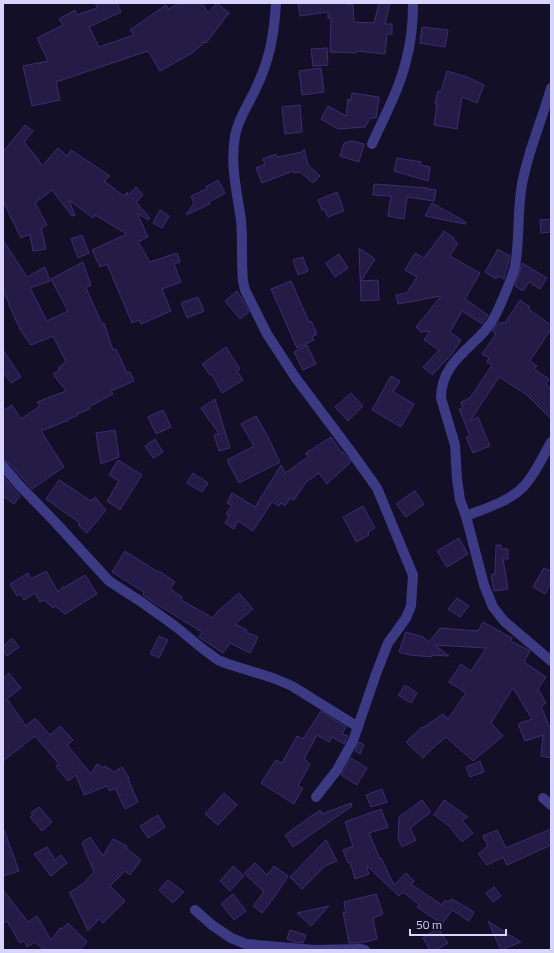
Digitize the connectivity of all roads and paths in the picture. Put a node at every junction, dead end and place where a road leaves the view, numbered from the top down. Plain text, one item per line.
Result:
1 (276, 3) edge
2 (413, 3) edge
3 (551, 88) edge
4 (372, 144) dead end
5 (551, 442) edge
6 (3, 466) edge
7 (466, 516) junction
8 (551, 661) edge
9 (358, 727) junction
10 (316, 798) dead end
11 (195, 910) dead end
12 (365, 950) edge

1 - 9 street
2 - 4 street
3 - 7 street
5 - 7 street
6 - 9 street
7 - 8 street
9 - 10 street
11 - 12 street

